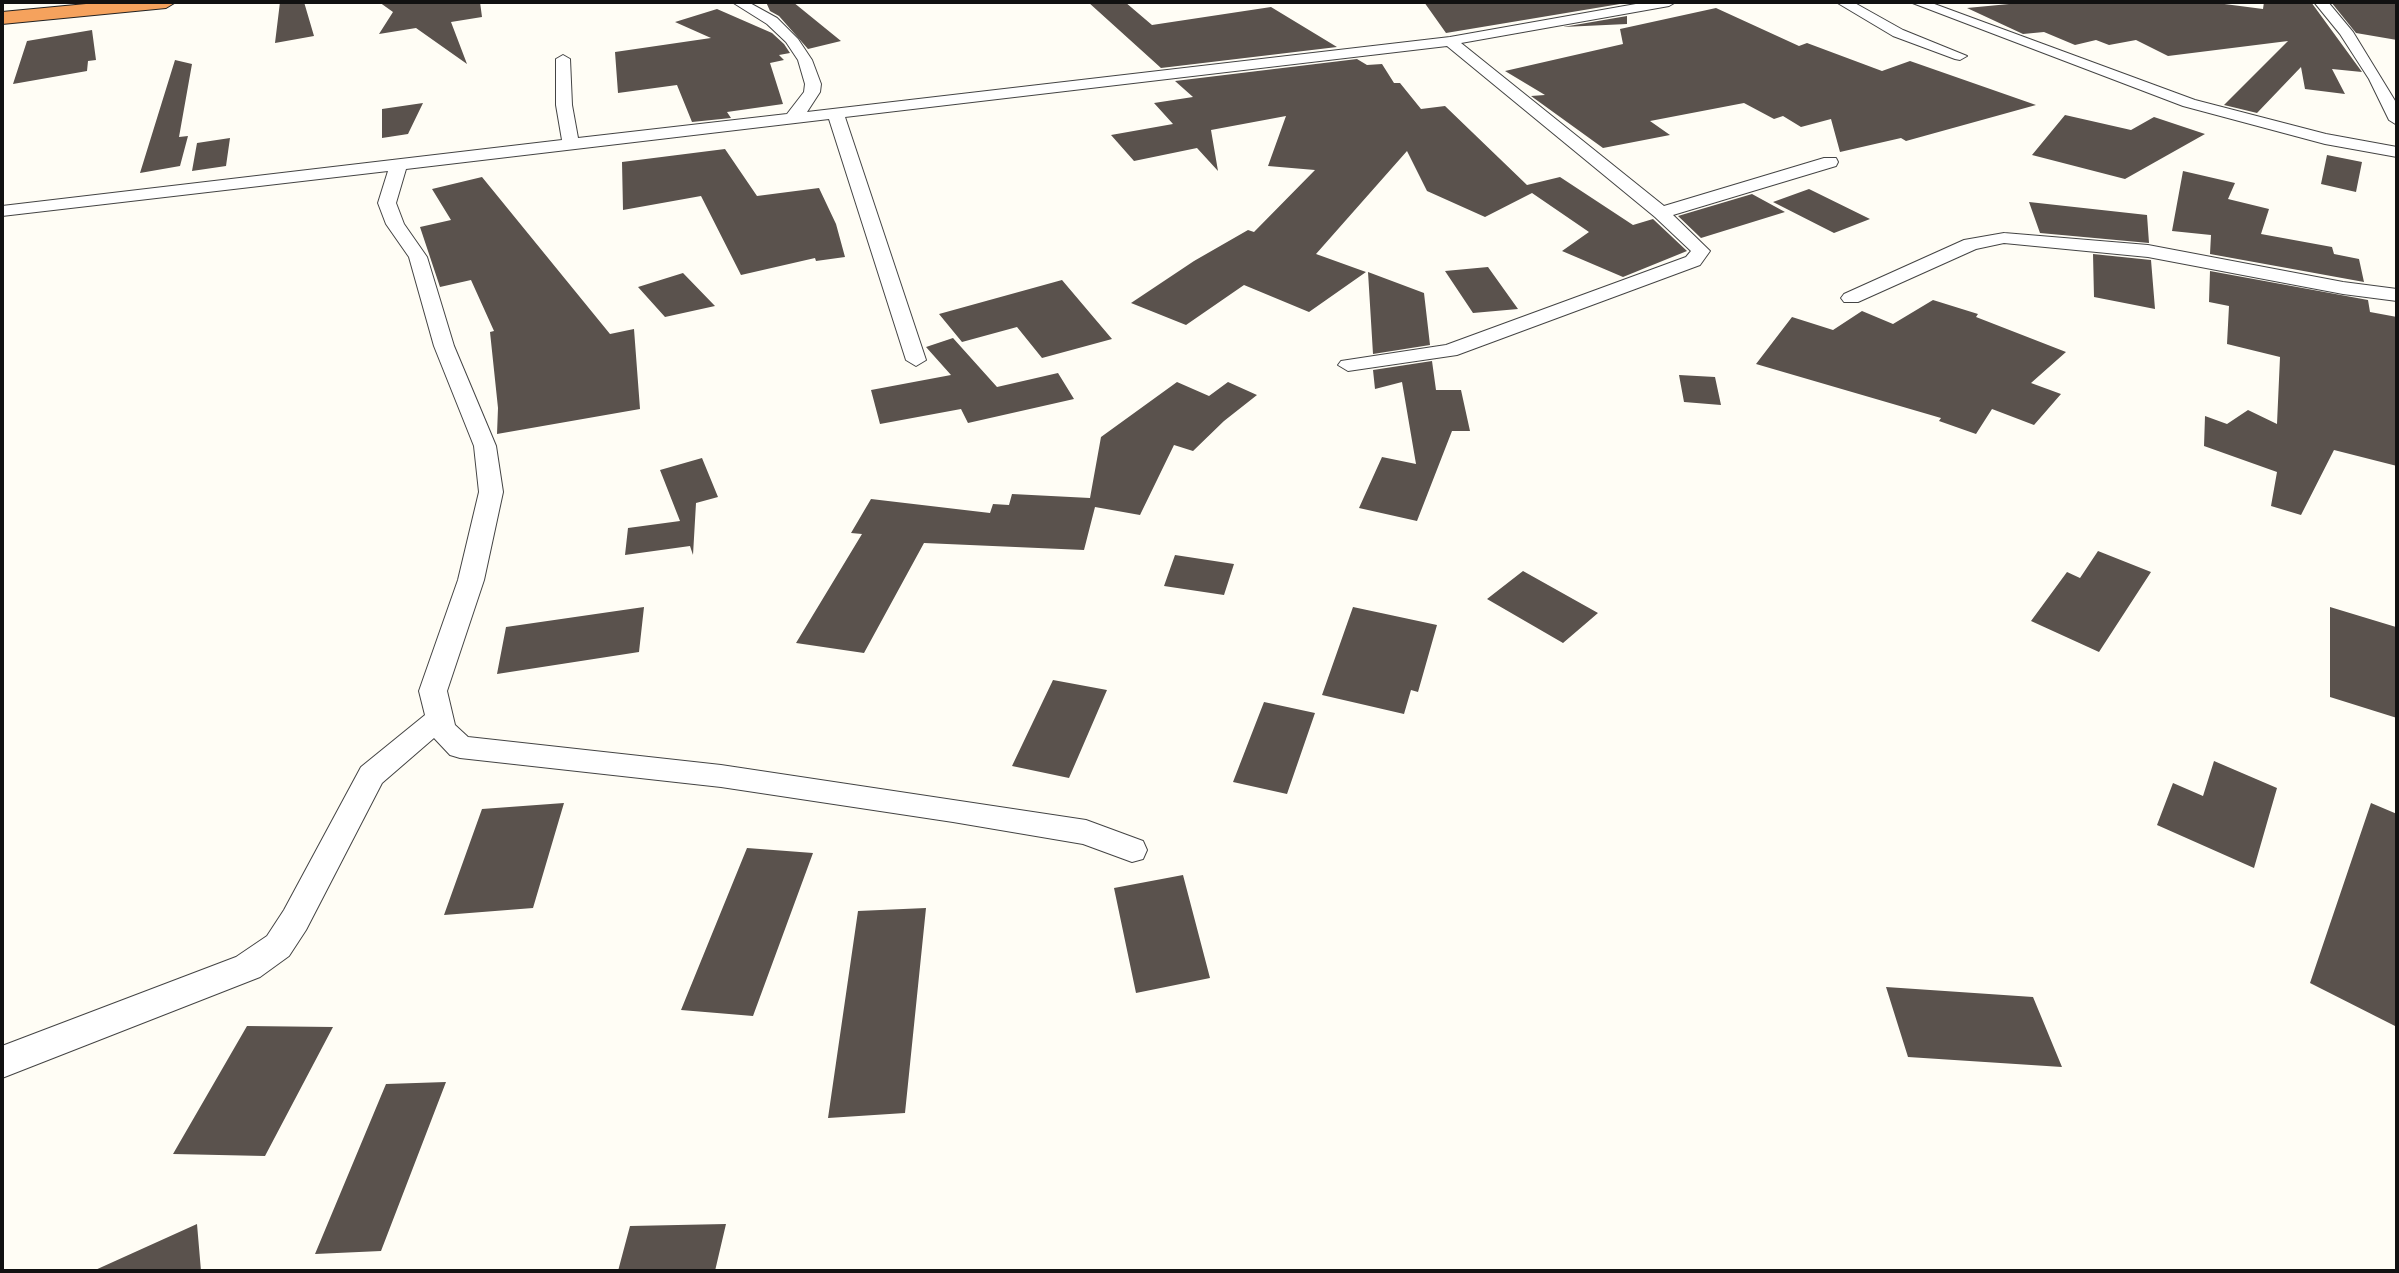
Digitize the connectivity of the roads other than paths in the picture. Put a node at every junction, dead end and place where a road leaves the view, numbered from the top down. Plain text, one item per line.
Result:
1 (60, 2) edge
2 (166, 2) edge
3 (740, 2) edge
4 (1669, 2) edge
5 (1843, 2) edge
6 (1917, 2) edge
7 (2321, 2) edge
8 (1639, 5) edge
9 (2, 7) edge
10 (2, 18) edge
11 (1450, 41) junction
12 (1960, 56) dead end
13 (563, 59) dead end
14 (836, 116) junction
15 (2397, 120) edge
16 (789, 121) junction
17 (571, 145) junction
18 (2397, 152) edge
19 (1830, 162) dead end
20 (399, 164) junction
21 (2, 211) edge
22 (1661, 213) junction
23 (2394, 296) edge
24 (1851, 298) dead end
25 (916, 360) dead end
26 (1348, 365) dead end
27 (440, 718) junction
28 (1132, 850) dead end
29 (2, 1062) edge

1 - 9 highway
2 - 10 highway
3 - 16 street
4 - 8 street
5 - 12 street
6 - 18 street
7 - 15 street
8 - 11 street
11 - 14 street
11 - 22 street
13 - 17 street
14 - 16 street
14 - 25 street
16 - 17 street
17 - 20 street
19 - 22 street
20 - 21 street
20 - 27 street
22 - 26 street
23 - 24 street
27 - 28 street
27 - 29 street

